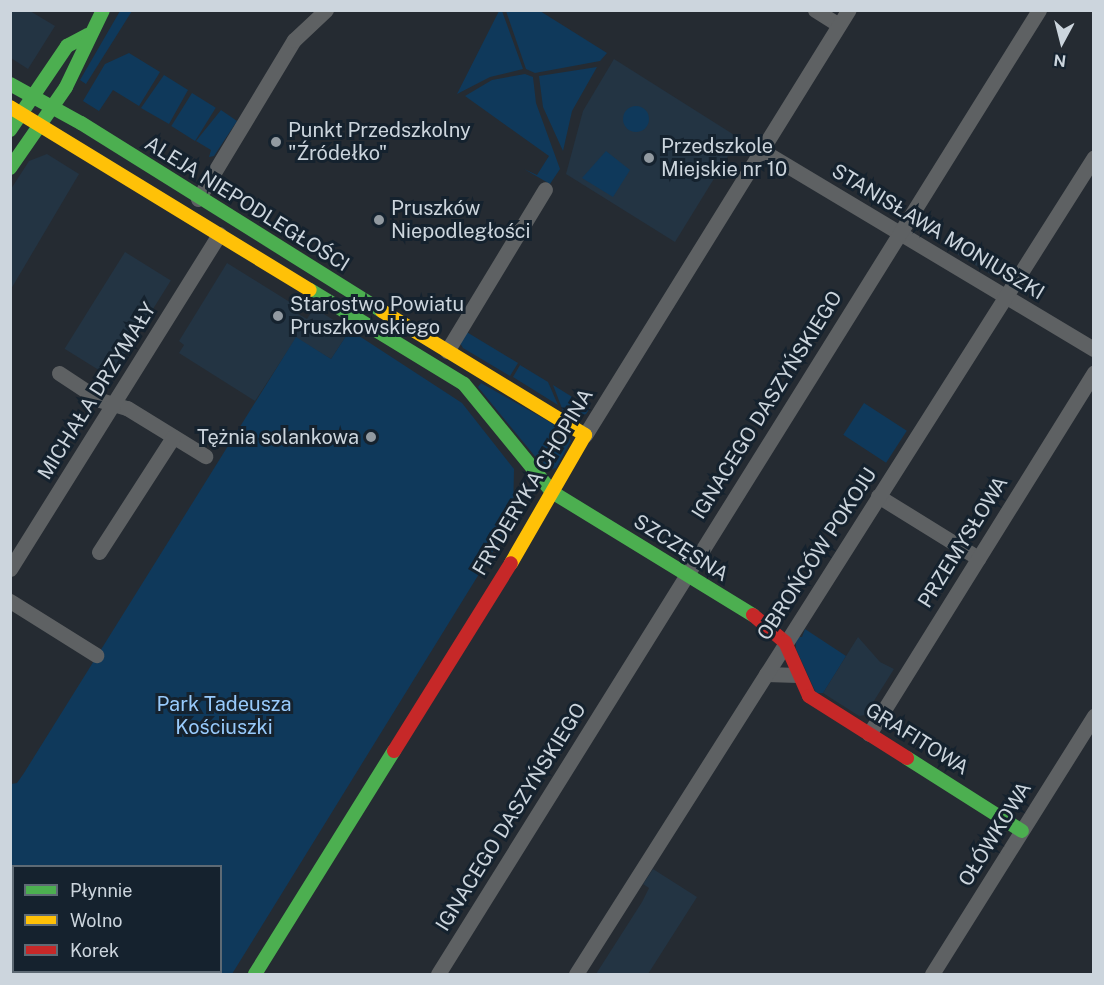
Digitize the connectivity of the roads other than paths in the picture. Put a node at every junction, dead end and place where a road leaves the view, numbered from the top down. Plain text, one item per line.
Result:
1 (103, 10) edge
2 (326, 10) edge
3 (815, 10) edge
4 (848, 10) edge
5 (1039, 10) edge
6 (839, 25) junction
7 (88, 35) junction
8 (10, 84) edge
9 (33, 97) junction
10 (52, 107) junction
11 (16, 110) edge
12 (40, 125) junction
13 (10, 130) edge
14 (761, 150) junction
15 (1094, 157) edge
16 (142, 161) junction
17 (10, 168) edge
18 (130, 180) junction
19 (545, 189) dead end
20 (198, 199) junction
21 (219, 234) junction
22 (899, 234) junction
23 (1006, 298) junction
24 (1094, 349) edge
25 (447, 351) junction
26 (475, 368) junction
27 (1094, 372) edge
28 (59, 373) dead end
29 (464, 384) junction
30 (113, 404) junction
31 (585, 435) junction
32 (173, 437) junction
33 (205, 456) dead end
34 (552, 492) junction
35 (878, 496) junction
36 (99, 552) dead end
37 (978, 558) junction
38 (10, 569) edge
39 (687, 574) junction
40 (10, 601) edge
41 (785, 642) junction
42 (96, 655) dead end
43 (766, 674) junction
44 (798, 675) junction
45 (1094, 716) edge
46 (869, 734) junction
47 (1022, 831) junction
48 (255, 975) edge
49 (438, 975) edge
50 (576, 975) edge
51 (932, 975) edge

1 - 7 street
2 - 20 street
3 - 6 street
4 - 6 street, FRYDERYKA CHOPINA
5 - 22 street, IGNACEGO DASZYŃSKIEGO
6 - 14 street, FRYDERYKA CHOPINA
7 - 9 street
7 - 10 street
8 - 9 street, ALEJA NIEPODLEGŁOŚCI
9 - 10 street, ALEJA NIEPODLEGŁOŚCI
9 - 11 street
10 - 12 street
10 - 16 street, ALEJA NIEPODLEGŁOŚCI
11 - 12 street, ALEJA NIEPODLEGŁOŚCI
11 - 13 street
12 - 17 street
12 - 18 street, ALEJA NIEPODLEGŁOŚCI
14 - 22 street, STANISŁAWA MONIUSZKI
14 - 31 street, FRYDERYKA CHOPINA
15 - 23 street, OBROŃCÓW POKOJU
16 - 18 street
16 - 20 street, ALEJA NIEPODLEGŁOŚCI
18 - 21 street, ALEJA NIEPODLEGŁOŚCI
19 - 25 street
20 - 25 street, ALEJA NIEPODLEGŁOŚCI
21 - 29 street, ALEJA NIEPODLEGŁOŚCI
21 - 30 street, MICHAŁA DRZYMAŁY
22 - 23 street, STANISŁAWA MONIUSZKI
22 - 39 street, IGNACEGO DASZYŃSKIEGO
23 - 24 street, STANISŁAWA MONIUSZKI
23 - 35 street, OBROŃCÓW POKOJU
25 - 26 street, ALEJA NIEPODLEGŁOŚCI
26 - 29 street
26 - 31 street, ALEJA NIEPODLEGŁOŚCI
27 - 37 street, PRZEMYSŁOWA
28 - 30 street
29 - 34 street, ALEJA NIEPODLEGŁOŚCI
30 - 32 street
30 - 38 street, MICHAŁA DRZYMAŁY
31 - 34 street, FRYDERYKA CHOPINA
32 - 33 street
32 - 36 street
34 - 39 street, SZCZĘSNA
34 - 48 street, FRYDERYKA CHOPINA
35 - 37 street
35 - 41 street, OBROŃCÓW POKOJU
37 - 46 street, PRZEMYSŁOWA
39 - 41 street, SZCZĘSNA
39 - 49 street, IGNACEGO DASZYŃSKIEGO
40 - 42 street
41 - 43 street, OBROŃCÓW POKOJU
41 - 44 street, GRAFITOWA
43 - 44 street
43 - 50 street, OBROŃCÓW POKOJU
44 - 46 street, GRAFITOWA
45 - 47 street, OŁÓWKOWA
46 - 47 street, GRAFITOWA
47 - 51 street, OŁÓWKOWA

